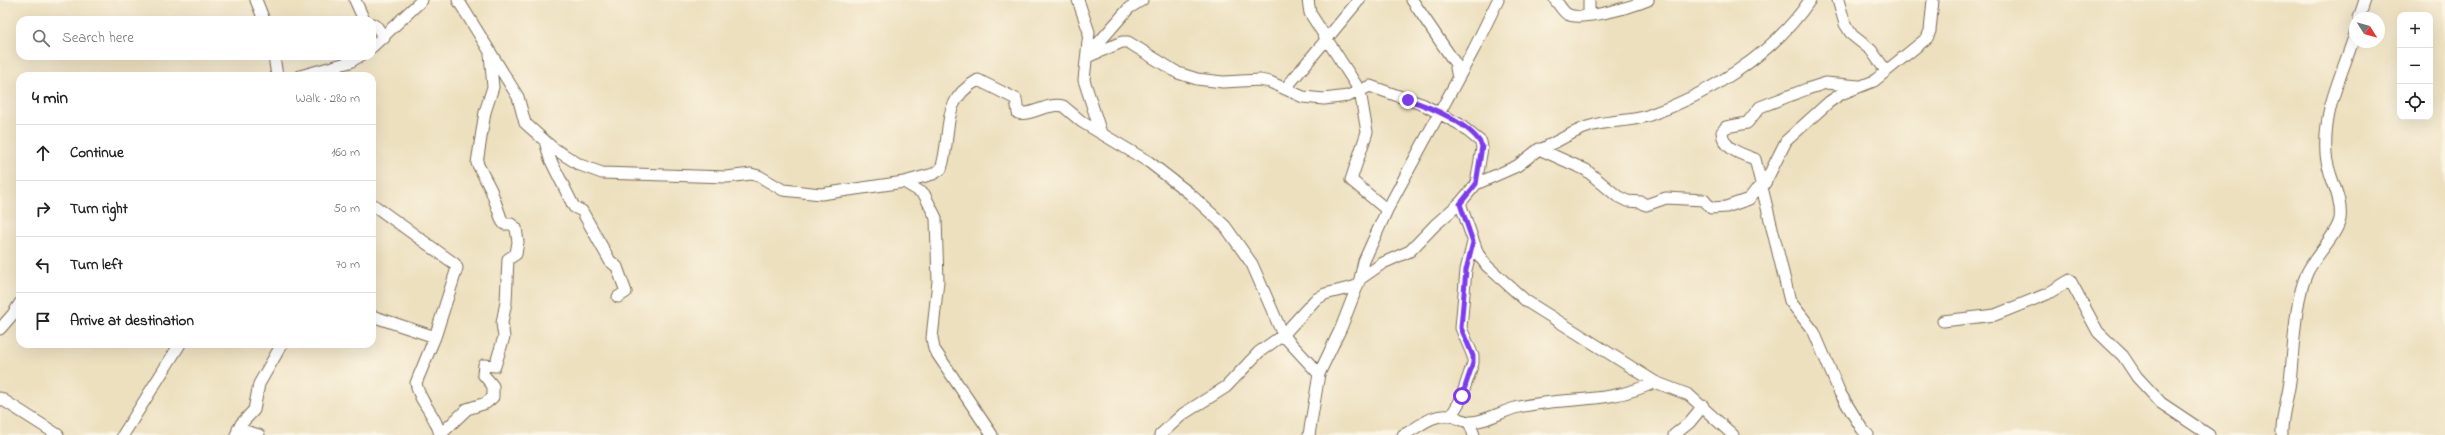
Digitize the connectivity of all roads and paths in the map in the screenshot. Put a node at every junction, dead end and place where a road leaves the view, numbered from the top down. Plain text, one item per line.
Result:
1 (256, 0) edge
2 (356, 0) edge
3 (422, 0) edge
4 (458, 0) edge
5 (1078, 0) edge
6 (1142, 0) edge
7 (1308, 0) edge
8 (1359, 0) edge
9 (1412, 0) edge
10 (1498, 0) edge
11 (1555, 0) edge
12 (1589, 0) edge
13 (1648, 0) edge
14 (1810, 0) edge
15 (1838, 0) edge
16 (1933, 0) edge
17 (2365, 0) edge
18 (2362, 12) edge
19 (1589, 15) junction
20 (262, 16) edge
21 (362, 16) edge
22 (376, 26) edge
23 (384, 38) junction
24 (1327, 39) junction
25 (376, 44) edge
26 (2350, 48) edge
27 (489, 49) junction
28 (1087, 57) junction
29 (275, 60) edge
30 (352, 60) edge
31 (1886, 71) junction
32 (276, 72) edge
33 (314, 72) edge
34 (1458, 78) junction
35 (1863, 86) junction
36 (1285, 88) junction
37 (1360, 91) junction
38 (1440, 112) junction
39 (1101, 133) junction
40 (544, 141) junction
41 (1542, 149) junction
42 (904, 182) junction
43 (1476, 184) junction
44 (1761, 187) junction
45 (1460, 204) junction
46 (376, 207) edge
47 (1386, 210) junction
48 (1473, 242) junction
49 (1358, 282) junction
50 (618, 297) dead end
51 (16, 310) edge
52 (376, 317) edge
53 (1943, 321) dead end
54 (0, 329) edge
55 (1283, 335) junction
56 (435, 337) junction
57 (177, 348) edge
58 (280, 348) edge
59 (1319, 374) junction
60 (1655, 382) junction
61 (0, 398) edge
62 (1703, 406) junction
63 (1451, 416) junction
64 (1469, 422) junction
65 (237, 432) edge
66 (58, 435) edge
67 (123, 435) edge
68 (259, 435) edge
69 (440, 435) edge
70 (992, 435) edge
71 (1160, 435) edge
72 (1309, 435) edge
73 (1403, 435) edge
74 (1474, 435) edge
75 (1674, 435) edge
76 (1733, 435) edge
77 (1868, 435) edge
78 (2208, 435) edge
79 (2282, 435) edge

1 - 20 street
2 - 21 street
3 - 23 street
4 - 27 street
5 - 28 street
6 - 28 street
7 - 24 street
8 - 24 street
9 - 34 street
10 - 34 street
11 - 19 street
12 - 19 street
13 - 19 street
14 - 41 street
15 - 31 street
16 - 31 street
17 - 18 street
22 - 23 street
23 - 25 street
24 - 36 street
24 - 37 street
26 - 79 street
27 - 40 street
27 - 69 street
28 - 36 street
28 - 39 street
29 - 32 street
30 - 33 street
31 - 35 street
34 - 38 street
35 - 44 street
35 - 44 street
36 - 37 street
37 - 38 street
37 - 47 street
38 - 43 street
38 - 47 street
39 - 42 street
39 - 55 street
40 - 42 street
40 - 50 street
41 - 43 street
41 - 44 street
42 - 70 street
43 - 45 street
44 - 77 street
45 - 48 street
45 - 49 street
46 - 56 street
47 - 49 street
48 - 60 street
48 - 63 street
49 - 55 street
49 - 59 street
51 - 54 street
52 - 56 street
53 - 78 street
55 - 59 street
55 - 71 street
56 - 69 street
57 - 67 street
58 - 65 street
59 - 72 street
60 - 62 street
60 - 64 street
61 - 66 street
62 - 75 street
62 - 76 street
63 - 64 street
63 - 73 street
64 - 74 street
65 - 68 street

